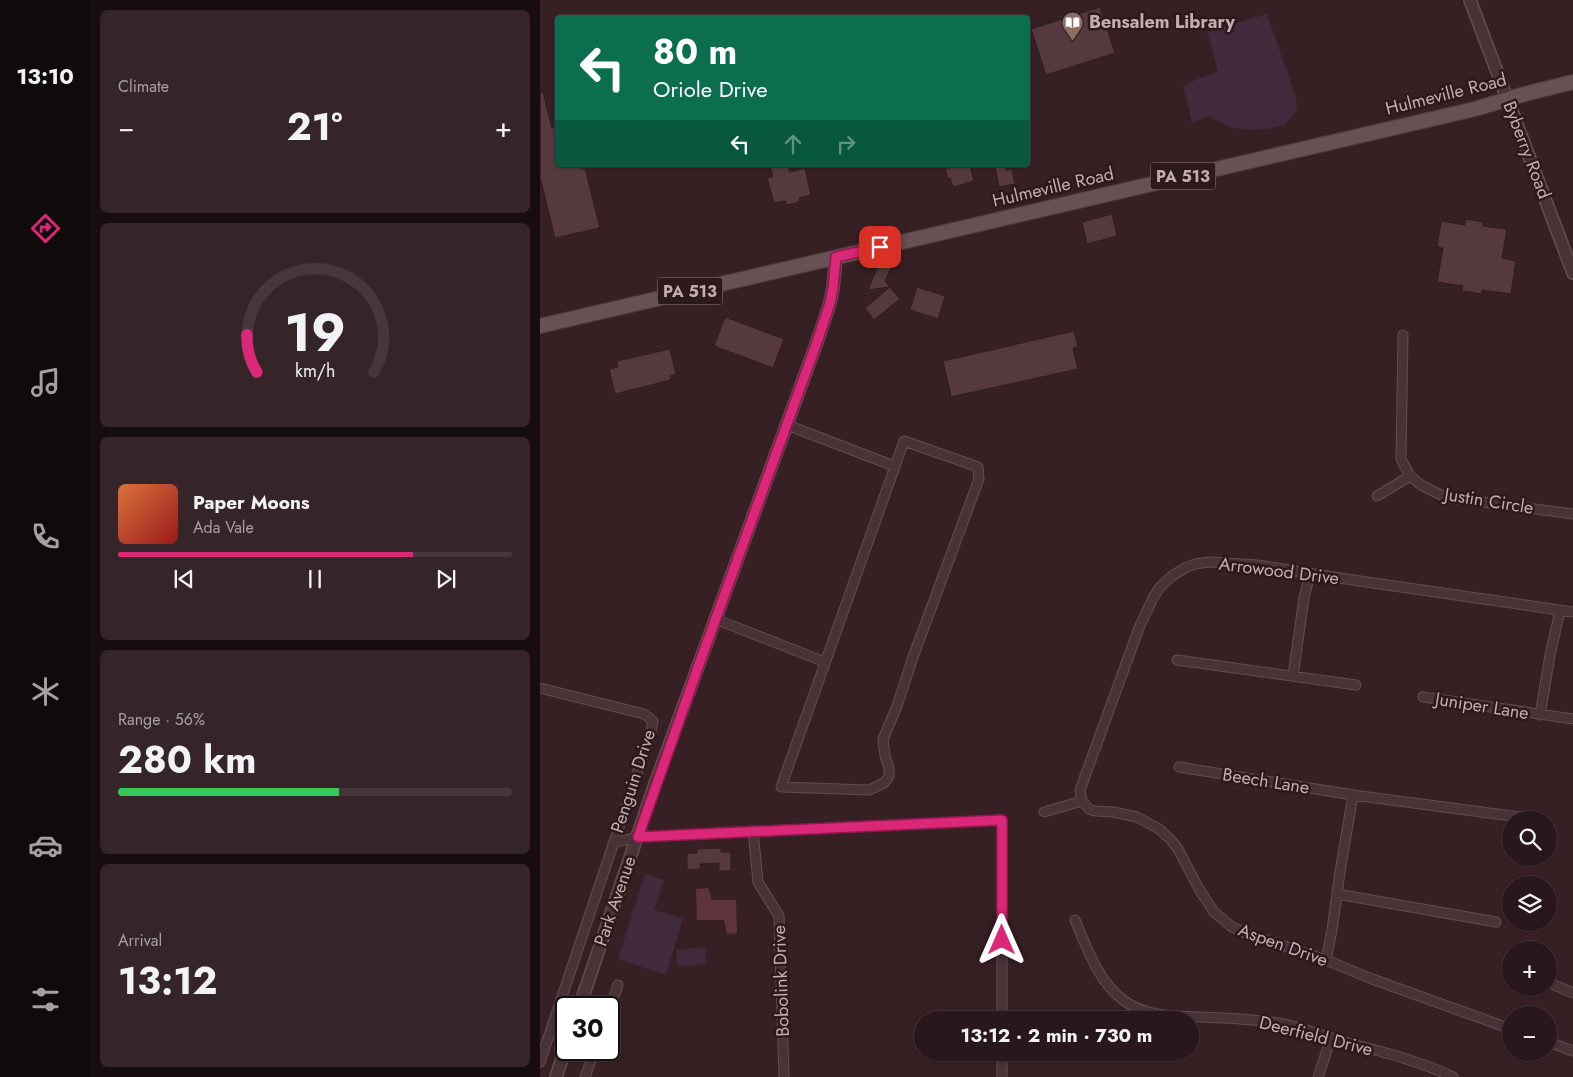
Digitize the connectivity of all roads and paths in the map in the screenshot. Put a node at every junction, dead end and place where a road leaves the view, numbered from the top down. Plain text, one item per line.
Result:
1 (1470, 0) edge
2 (1573, 82) edge
3 (1508, 99) junction
4 (836, 257) junction
5 (1573, 273) edge
6 (540, 326) edge
7 (1403, 335) dead end
8 (787, 425) junction
9 (894, 466) junction
10 (1410, 476) junction
11 (1378, 496) dead end
12 (1573, 514) edge
13 (1310, 574) junction
14 (1560, 610) junction
15 (1573, 612) edge
16 (716, 619) junction
17 (1177, 660) dead end
18 (825, 662) junction
19 (1293, 676) junction
20 (1356, 685) dead end
21 (540, 688) edge
22 (1423, 697) dead end
23 (1540, 715) junction
24 (1573, 719) edge
25 (1179, 767) dead end
26 (1353, 795) junction
27 (1082, 801) junction
28 (1044, 812) dead end
29 (1502, 815) edge
30 (753, 831) junction
31 (638, 837) junction
32 (613, 843) junction
33 (1337, 894) junction
34 (1075, 920) dead end
35 (1496, 922) dead end
36 (1326, 960) junction
37 (618, 985) dead end
38 (1557, 986) edge
39 (1573, 993) edge
40 (583, 996) edge
41 (614, 996) edge
42 (1002, 1011) edge
43 (1502, 1026) edge
44 (1332, 1038) junction
45 (1557, 1045) edge
46 (1573, 1051) edge
47 (561, 1061) edge
48 (591, 1061) edge
49 (1002, 1061) edge
50 (540, 1062) edge
51 (556, 1077) edge
52 (585, 1077) edge
53 (784, 1077) edge
54 (1002, 1077) edge
55 (1318, 1077) edge
56 (1452, 1077) edge

1 - 3 street, Byberry Road
2 - 3 main road, Hulmeville Road / PA 513
3 - 4 main road, Hulmeville Road / PA 513
3 - 5 street, Byberry Road
4 - 6 main road, Hulmeville Road / PA 513
4 - 8 street, Park Avenue
7 - 10 street
8 - 9 street
8 - 16 street, Park Avenue
9 - 18 street
9 - 18 street
10 - 11 street
10 - 12 street, Justin Circle
13 - 14 street, Arrowood Drive
13 - 19 street
13 - 27 street, Arrowood Drive
14 - 15 street, Arrowood Drive
14 - 23 street, Juniper Lane
16 - 18 street
16 - 31 street, Park Avenue
17 - 19 street
19 - 20 street
21 - 32 street, Penguin Drive
22 - 23 street, Juniper Lane
23 - 24 street, Juniper Lane
25 - 26 street, Beech Lane
26 - 29 street, Beech Lane
26 - 33 street
27 - 28 street
27 - 36 street, Aspen Drive
30 - 31 street, Penguin Drive
30 - 42 street, Penguin Drive
30 - 53 street, Bobolink Drive
31 - 32 street, Penguin Drive
31 - 40 street, Park Avenue
32 - 50 street
33 - 35 street
33 - 36 street
34 - 44 street, Deerfield Drive
36 - 43 street, Aspen Drive
37 - 41 street
38 - 39 street
44 - 55 street
44 - 56 street, Deerfield Drive
45 - 46 street
47 - 51 street
48 - 52 street
49 - 54 street

